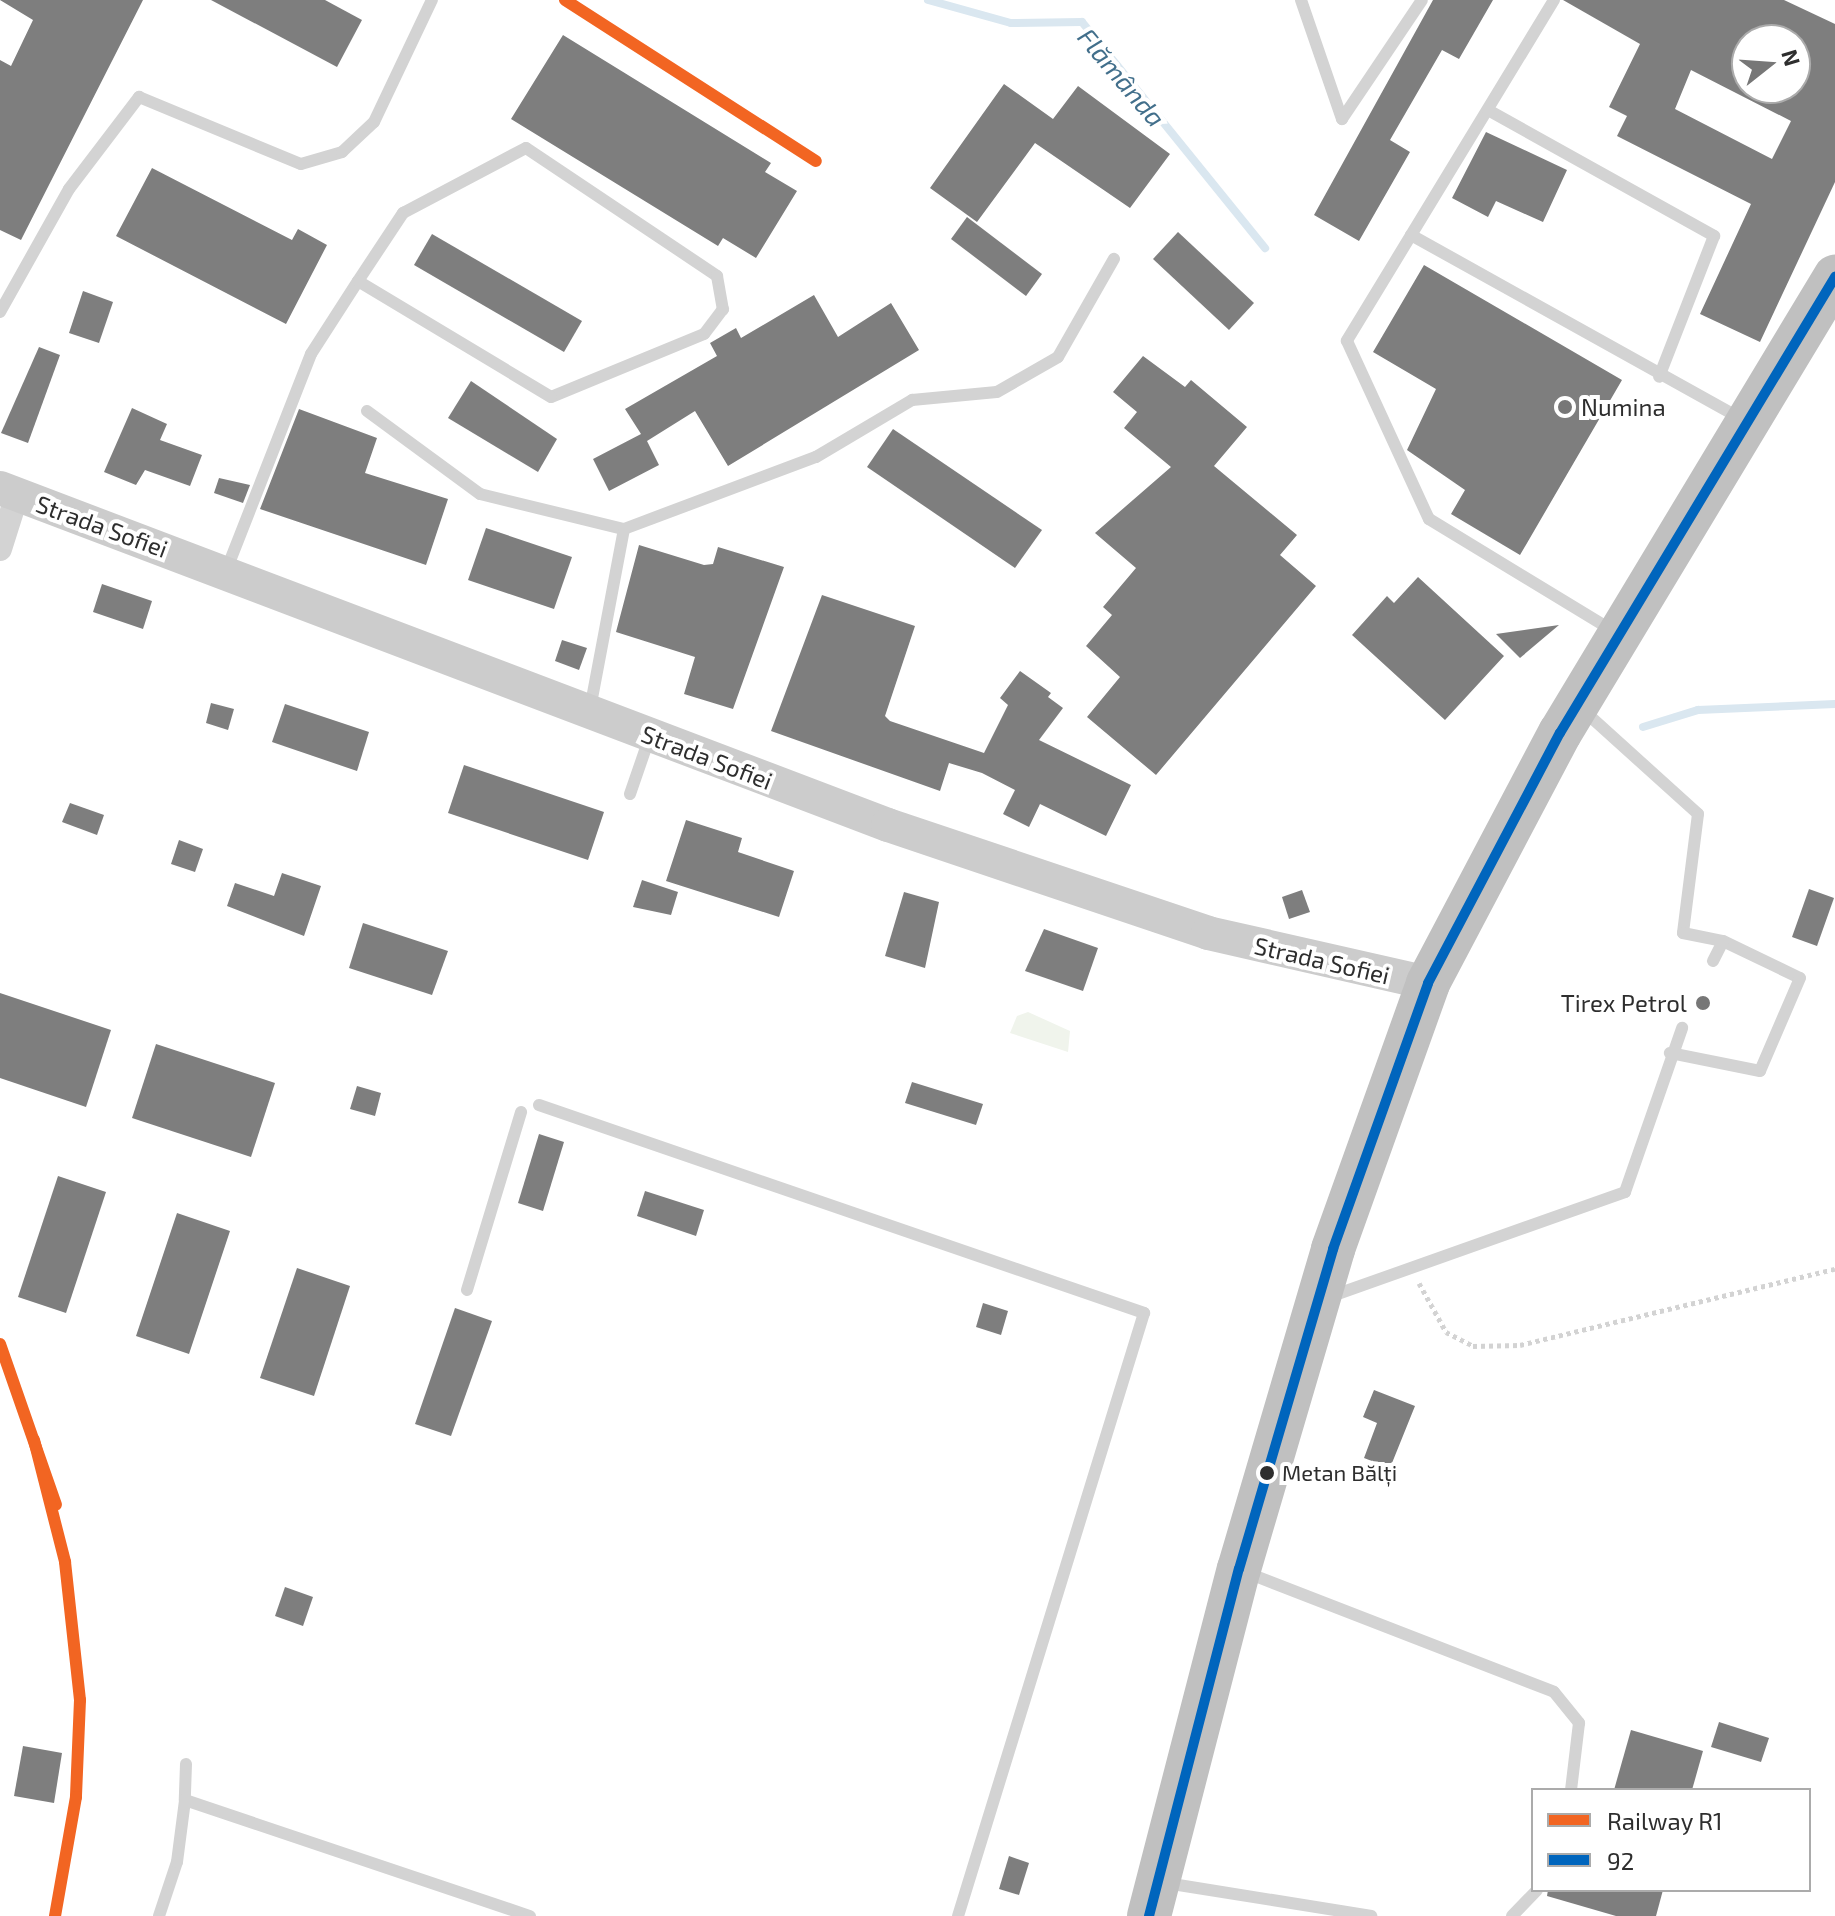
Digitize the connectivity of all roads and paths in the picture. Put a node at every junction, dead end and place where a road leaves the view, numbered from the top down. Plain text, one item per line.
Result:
1 (432, 0) edge
2 (1301, 0) edge
3 (1422, 0) edge
4 (1554, 0) edge
5 (1488, 110) junction
6 (1411, 235) junction
7 (1114, 259) dead end
8 (1835, 277) edge
9 (358, 281) junction
10 (0, 312) edge
11 (1659, 377) junction
12 (367, 411) dead end
13 (1748, 422) junction
14 (8, 491) edge
15 (624, 529) junction
16 (0, 549) edge
17 (225, 573) junction
18 (1620, 635) junction
19 (1577, 705) junction
20 (589, 713) junction
21 (650, 736) junction
22 (630, 794) dead end
23 (1723, 941) junction
24 (1713, 961) dead end
25 (1428, 983) junction
26 (1682, 1028) dead end
27 (1670, 1053) junction
28 (539, 1105) dead end
29 (521, 1112) dead end
30 (1411, 1268) junction
31 (1835, 1269) edge
32 (467, 1290) dead end
33 (1318, 1301) junction
34 (1239, 1569) junction
35 (186, 1764) dead end
36 (1571, 1788) edge
37 (185, 1800) junction
38 (1535, 1892) edge
39 (1154, 1899) edge
40 (159, 1916) edge
41 (530, 1916) edge
42 (958, 1916) edge
43 (1371, 1916) edge
44 (1512, 1916) edge

1 - 10 lane
2 - 3 lane
4 - 5 lane
5 - 6 lane
5 - 11 lane
6 - 11 lane
6 - 18 lane
7 - 15 lane
8 - 13 highway
9 - 9 lane
9 - 17 lane
11 - 13 lane
12 - 15 lane
13 - 18 highway
14 - 16 street
14 - 17 street, Strada Sofiei
15 - 20 lane
17 - 20 street, Strada Sofiei
18 - 19 highway
19 - 23 lane
19 - 25 highway
20 - 21 street, Strada Sofiei
21 - 22 lane
21 - 25 street, Strada Sofiei
23 - 24 lane
23 - 27 lane
25 - 33 highway
26 - 27 lane
27 - 30 lane
28 - 42 lane
29 - 32 lane
30 - 31 path
30 - 33 lane
33 - 34 highway
34 - 36 lane
34 - 39 highway
35 - 37 lane
37 - 40 lane
37 - 41 lane
38 - 44 lane
39 - 43 lane

